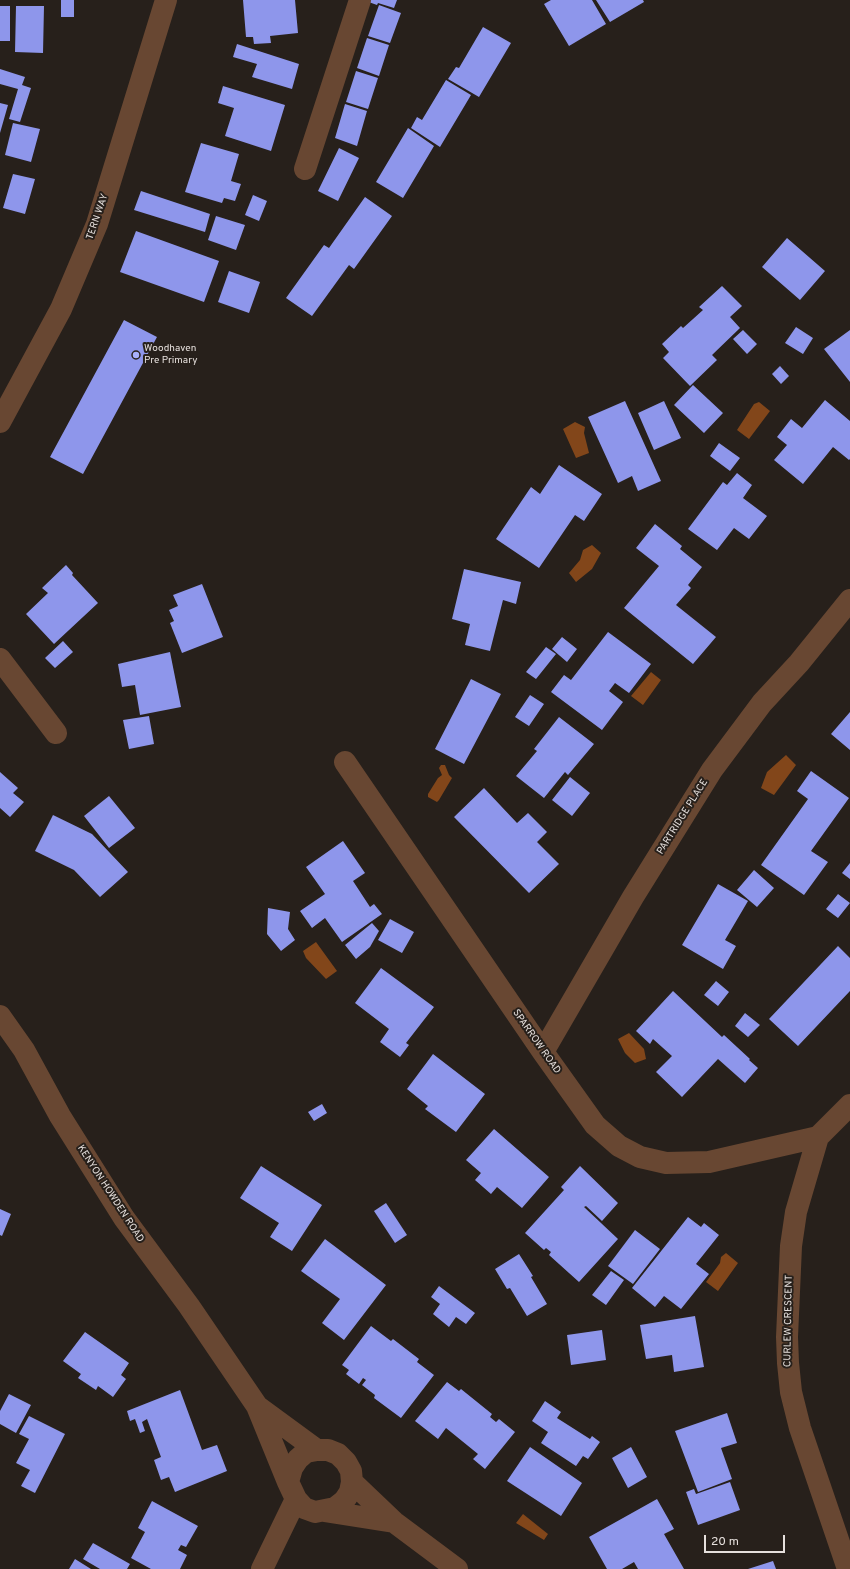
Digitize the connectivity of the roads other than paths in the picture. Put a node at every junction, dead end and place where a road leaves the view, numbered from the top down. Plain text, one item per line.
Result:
1 (166, 0) edge
2 (360, 0) edge
3 (305, 169) dead end
4 (0, 422) edge
5 (850, 600) edge
6 (0, 659) edge
7 (56, 733) dead end
8 (345, 762) dead end
9 (0, 1016) edge
10 (543, 1052) junction
11 (850, 1105) edge
12 (818, 1137) junction
13 (257, 1406) junction
14 (317, 1450) junction
15 (352, 1482) junction
16 (292, 1491) junction
17 (320, 1512) junction
18 (394, 1522) junction
19 (266, 1561) edge
20 (457, 1569) edge
21 (848, 1569) edge

1 - 4 street, TERN WAY
2 - 3 street
5 - 10 street, PARTRIDGE PLACE
6 - 7 street
8 - 10 street, SPARROW ROAD
9 - 13 street, KENYON HOWDEN ROAD
10 - 12 street, SPARROW ROAD
11 - 12 street, CURLEW CRESCENT
12 - 21 street, CURLEW CRESCENT
13 - 14 street, KENYON HOWDEN ROAD
13 - 16 street, KENYON HOWDEN ROAD
14 - 15 street
14 - 16 street
15 - 17 street
15 - 18 street
16 - 17 street
16 - 19 street
17 - 18 street
17 - 19 street
18 - 20 street

